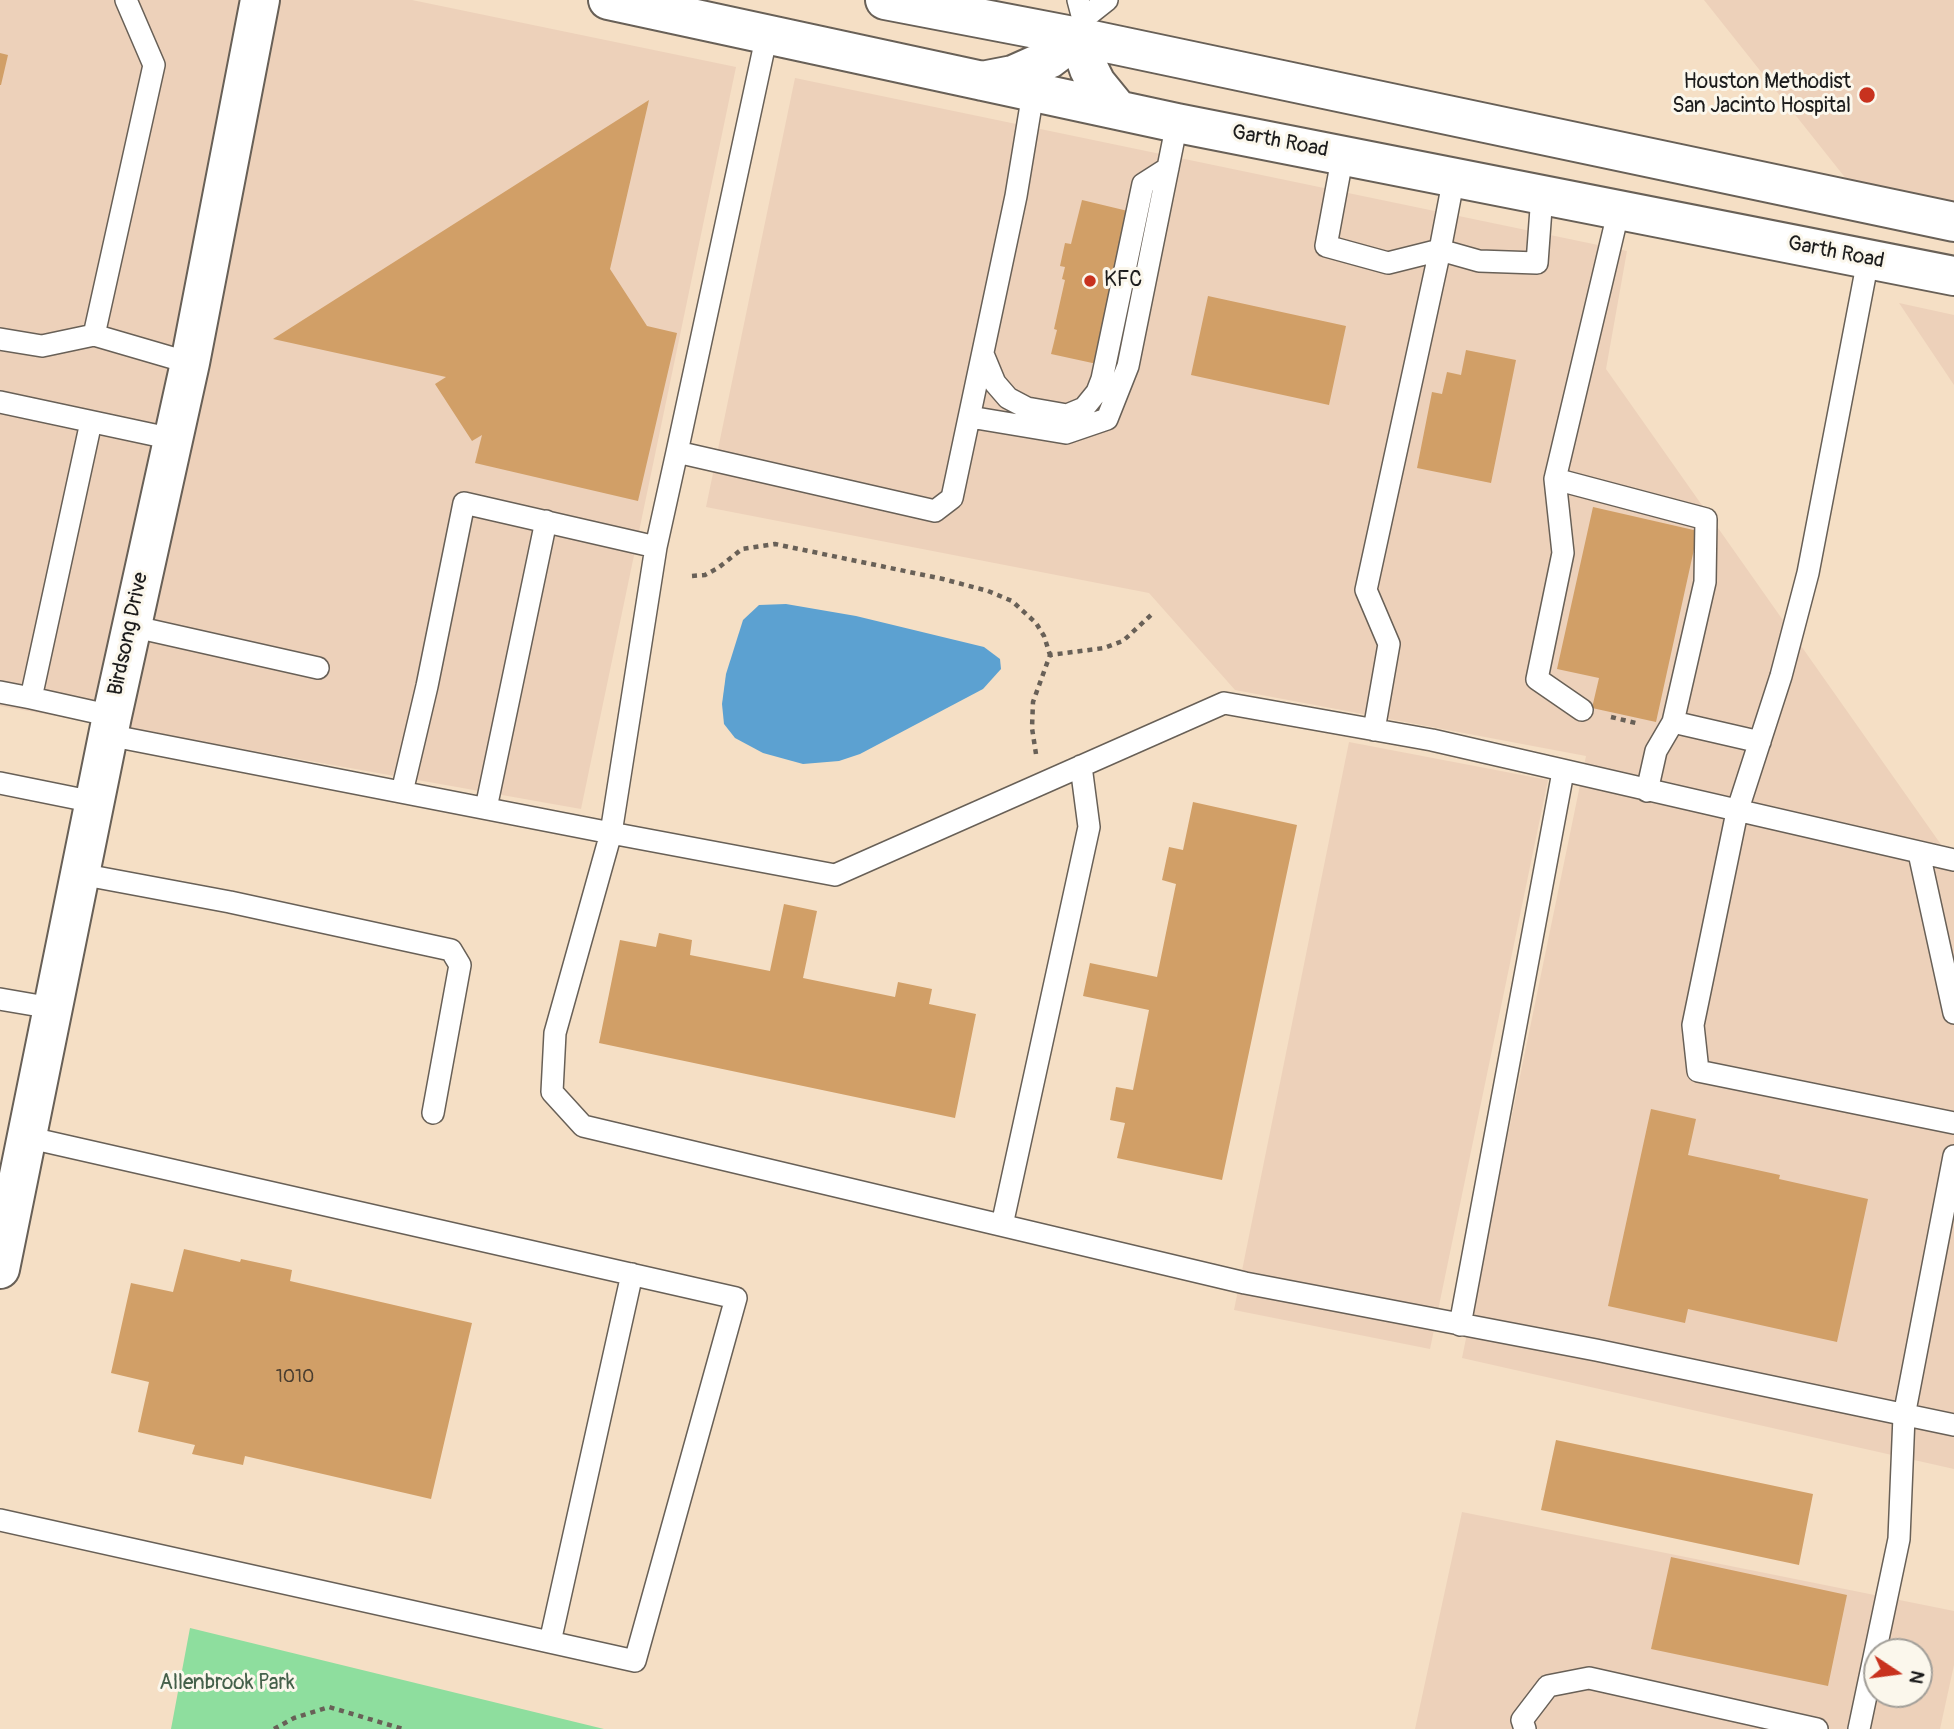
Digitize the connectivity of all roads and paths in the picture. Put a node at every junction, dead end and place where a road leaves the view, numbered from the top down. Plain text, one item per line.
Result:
1 (126, 0) edge
2 (260, 0) edge
3 (608, 0) edge
4 (885, 0) edge
5 (1107, 0) edge
6 (1079, 19) edge
7 (767, 34) junction
8 (980, 81) junction
9 (1033, 93) junction
10 (1118, 110) junction
11 (1177, 123) junction
12 (1343, 154) junction
13 (1168, 167) junction
14 (1454, 177) junction
15 (1542, 195) junction
16 (1619, 209) junction
17 (1954, 222) edge
18 (1440, 250) junction
19 (1868, 260) junction
20 (1954, 276) edge
21 (94, 335) junction
22 (0, 339) edge
23 (983, 354) junction
24 (190, 363) junction
25 (0, 402) edge
26 (970, 417) junction
27 (91, 422) junction
28 (173, 439) junction
29 (677, 452) junction
30 (1555, 479) junction
31 (546, 522) junction
32 (656, 547) junction
33 (692, 576) dead end
34 (1151, 615) dead end
35 (131, 626) junction
36 (1050, 655) junction
37 (318, 668) dead end
38 (0, 692) edge
39 (31, 698) junction
40 (1582, 710) joint
41 (110, 725) junction
42 (1670, 727) junction
43 (1374, 730) junction
44 (1760, 742) junction
45 (1081, 766) junction
46 (1563, 772) junction
47 (1045, 782) junction
48 (0, 783) edge
49 (1647, 791) junction
50 (402, 792) junction
51 (94, 802) junction
52 (486, 808) junction
53 (1737, 812) junction
54 (611, 833) junction
55 (1919, 853) junction
56 (1954, 860) edge
57 (79, 874) junction
58 (0, 999) edge
59 (52, 1008) junction
60 (1954, 1013) edge
61 (433, 1113) dead end
62 (1954, 1123) edge
63 (26, 1137) junction
64 (1954, 1156) edge
65 (9, 1181) edge
66 (1002, 1225) junction
67 (0, 1269) edge
68 (632, 1274) junction
69 (1460, 1325) junction
70 (1904, 1416) junction
71 (1954, 1425) edge
72 (0, 1520) edge
73 (550, 1642) junction
74 (274, 1729) edge
75 (403, 1729) edge
76 (1525, 1729) edge
77 (1817, 1729) edge
78 (1859, 1729) edge

1 - 21 lane
2 - 24 main road, Birdsong Drive
3 - 7 main road, Garth Road
4 - 6 main road
5 - 6 lane
6 - 8 main road
6 - 10 main road
6 - 17 main road
7 - 8 main road, Garth Road
7 - 29 lane
8 - 9 main road, Garth Road
9 - 10 main road, Garth Road
9 - 23 lane
10 - 11 main road, Garth Road
11 - 12 main road, Garth Road
11 - 13 lane
12 - 14 main road, Garth Road
12 - 18 lane
13 - 23 lane
13 - 26 lane
14 - 15 main road, Garth Road
14 - 18 lane
15 - 16 main road, Garth Road
15 - 18 lane
16 - 19 main road, Garth Road
16 - 30 lane
18 - 43 lane
19 - 20 main road, Garth Road
19 - 44 lane
21 - 22 lane
21 - 24 lane
23 - 26 lane
24 - 28 main road, Birdsong Drive
25 - 27 lane
26 - 29 lane
27 - 28 lane
27 - 39 lane
28 - 35 main road, Birdsong Drive
29 - 32 lane
30 - 40 lane
30 - 42 lane
31 - 32 lane
31 - 50 lane
31 - 52 lane
32 - 54 lane
33 - 36 path
34 - 36 path
35 - 37 lane
35 - 41 main road, Birdsong Drive
36 - 47 path
38 - 39 lane
39 - 41 lane
40 - 42 path
41 - 50 lane
41 - 51 main road, Birdsong Drive
42 - 44 lane
42 - 49 lane
43 - 45 lane
43 - 46 lane
44 - 53 lane
45 - 47 lane
45 - 66 lane
46 - 49 lane
46 - 69 lane
47 - 54 lane
48 - 51 lane
49 - 53 lane
50 - 52 lane
51 - 57 main road, Birdsong Drive
52 - 54 lane
53 - 55 lane
53 - 62 lane
54 - 66 lane
55 - 56 lane
55 - 60 lane
57 - 59 main road, Birdsong Drive
57 - 61 lane
58 - 59 lane
59 - 63 main road, Birdsong Drive
63 - 65 main road, Birdsong Drive
63 - 68 lane
64 - 70 lane
65 - 67 main road, Birdsong Drive
66 - 69 lane
68 - 73 lane
68 - 73 lane
69 - 70 lane
70 - 71 lane
70 - 78 lane
72 - 73 lane
74 - 75 path
76 - 77 lane

